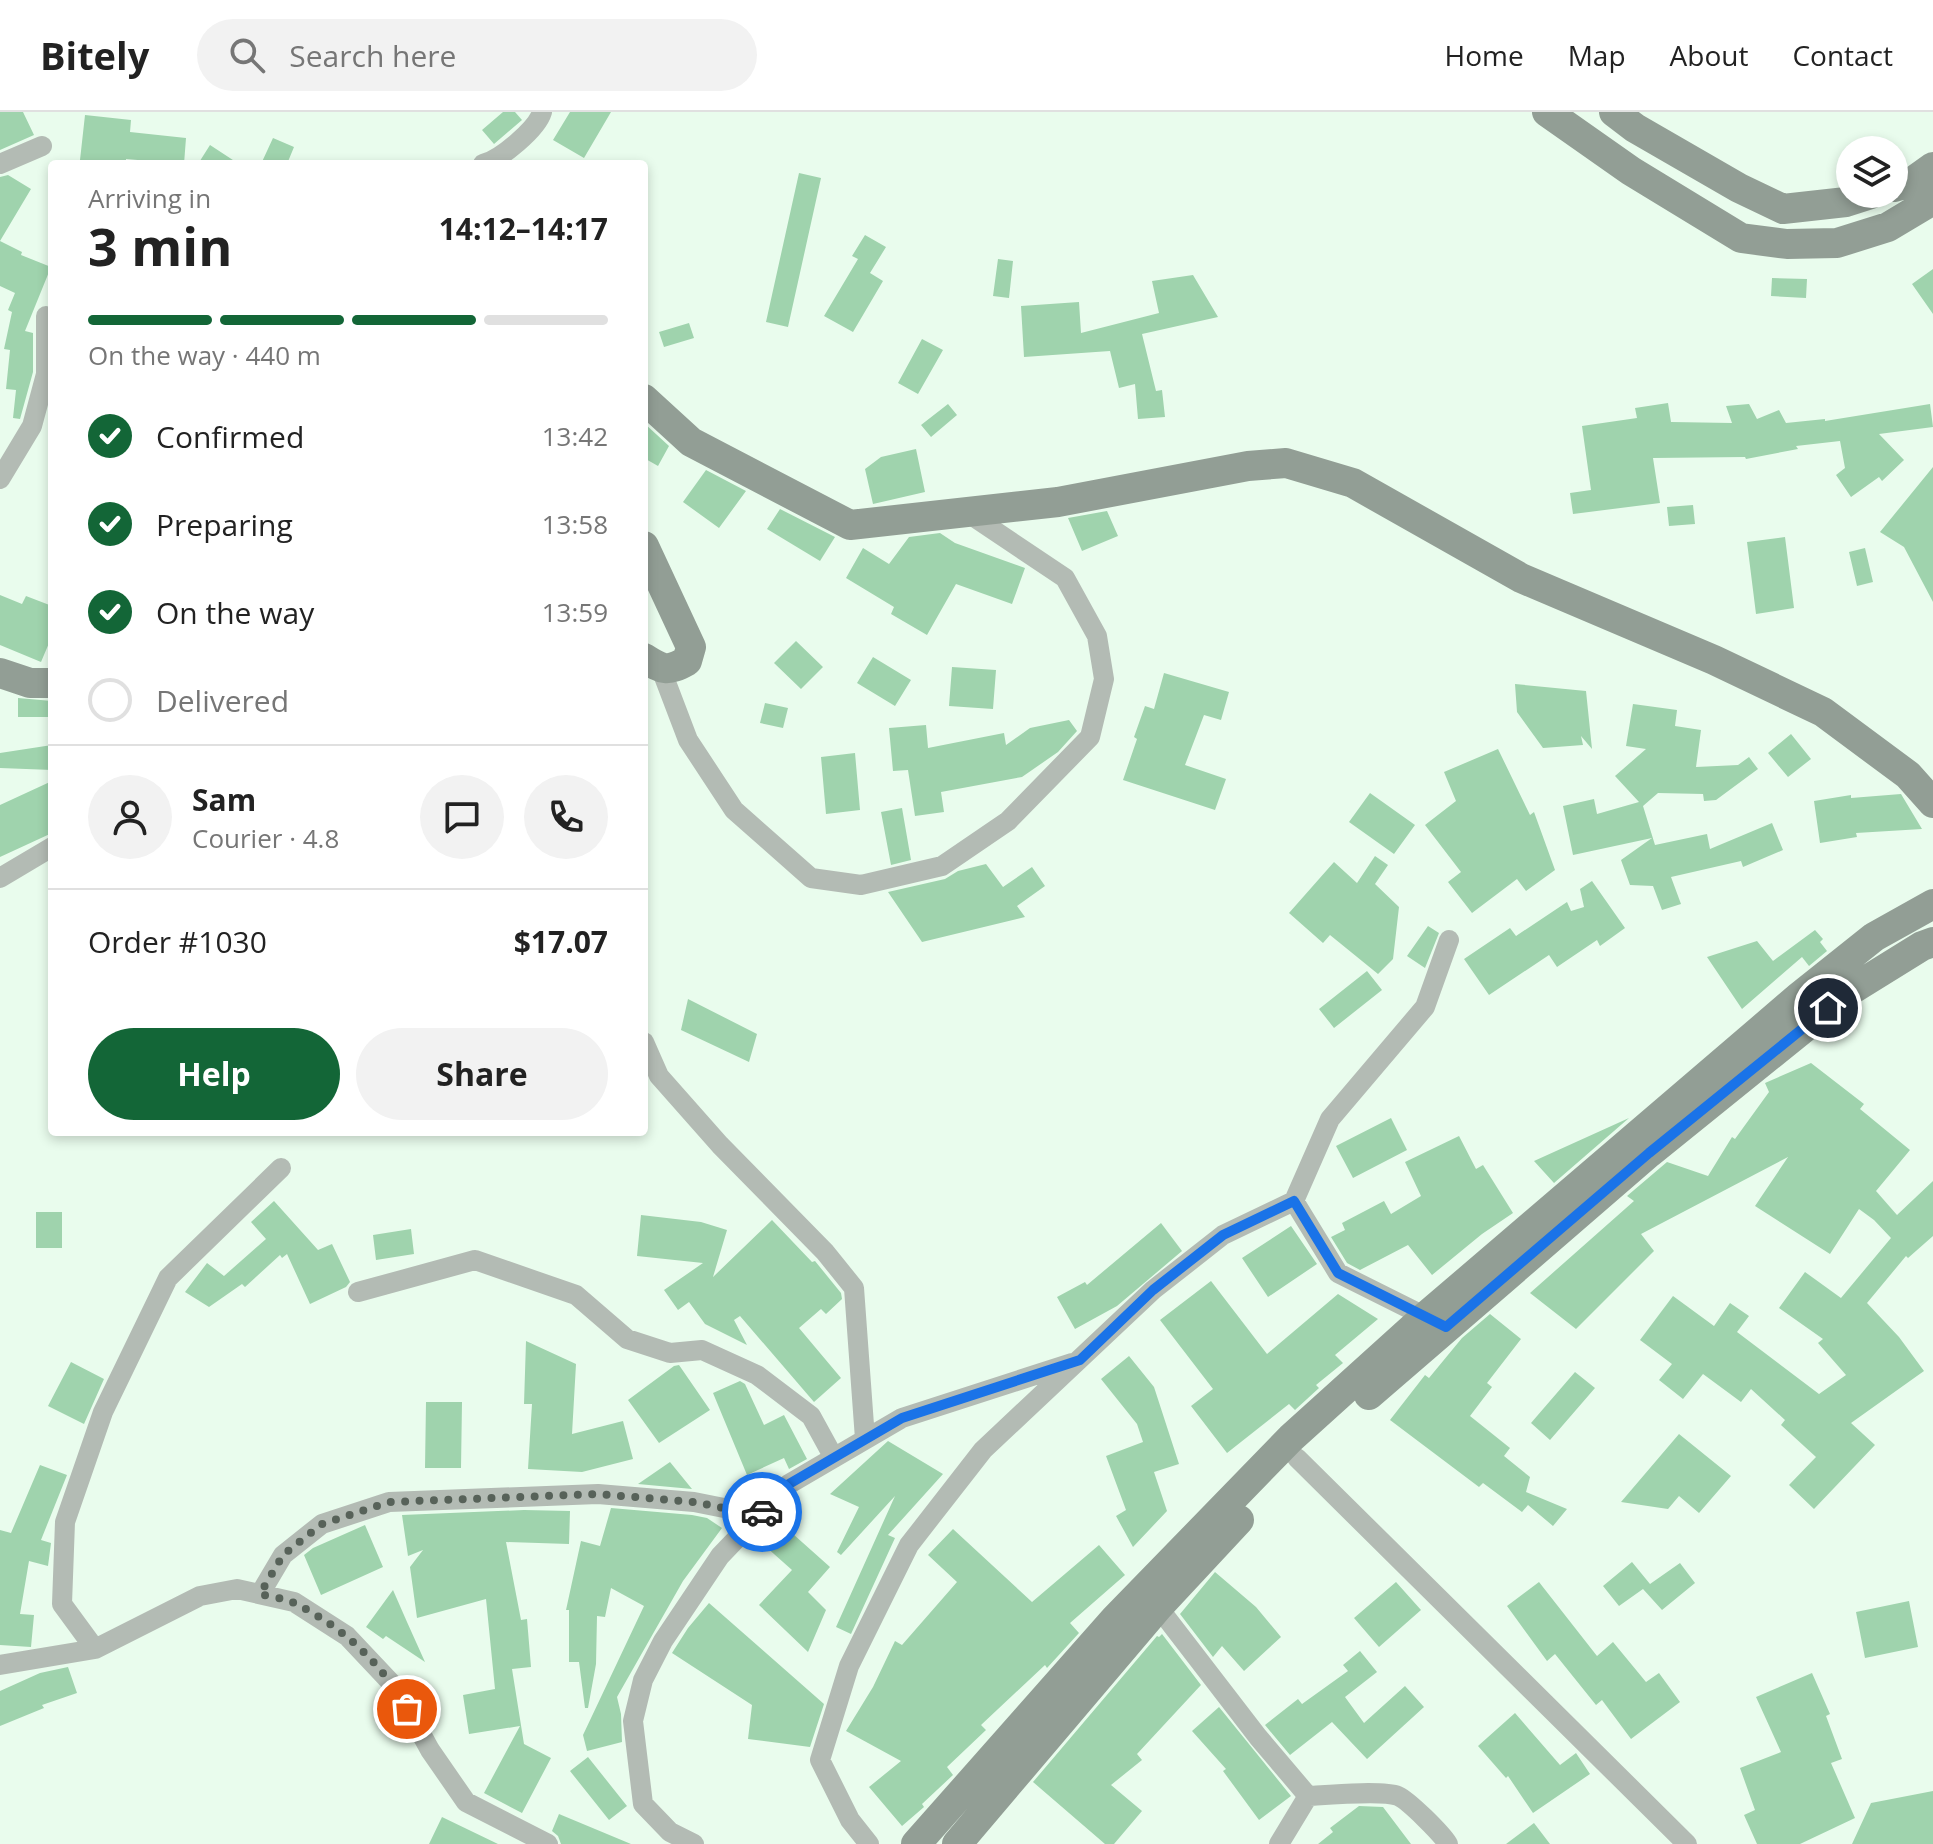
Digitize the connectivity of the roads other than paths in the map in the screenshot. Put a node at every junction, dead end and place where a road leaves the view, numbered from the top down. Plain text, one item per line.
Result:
1 (542, 112) edge
2 (1547, 112) edge
3 (1614, 112) edge
4 (42, 146) dead end
5 (496, 160) edge
6 (0, 164) edge
7 (1933, 167) edge
8 (1908, 183) edge
9 (1933, 200) edge
10 (1836, 203) edge
11 (46, 316) dead end
12 (648, 403) edge
13 (0, 479) edge
14 (968, 513) junction
15 (648, 555) edge
16 (653, 663) edge
17 (0, 673) edge
18 (48, 683) edge
19 (1933, 803) edge
20 (48, 849) edge
21 (0, 878) edge
22 (1933, 904) edge
23 (1449, 940) dead end
24 (1933, 942) edge
25 (648, 1051) edge
26 (281, 1168) dead end
27 (1294, 1201) junction
28 (358, 1292) dead end
29 (1436, 1322) junction
30 (1080, 1360) junction
31 (865, 1439) junction
32 (834, 1458) junction
33 (1297, 1458) junction
34 (759, 1515) junction
35 (260, 1594) junction
36 (1158, 1607) junction
37 (95, 1649) junction
38 (0, 1665) edge
39 (1308, 1796) junction
40 (526, 1840) edge
41 (548, 1844) edge
42 (694, 1844) edge
43 (869, 1844) edge
44 (916, 1844) edge
45 (957, 1844) edge
46 (1279, 1844) edge
47 (1448, 1844) edge
48 (1687, 1844) edge

1 - 5 street
2 - 9 street
3 - 10 street
4 - 6 street
7 - 8 street
11 - 13 street
12 - 14 street
14 - 16 street
14 - 19 street
15 - 16 street
17 - 18 street
20 - 21 street
22 - 29 street
23 - 27 street
24 - 29 street
25 - 31 street
26 - 37 street
27 - 29 street
27 - 30 street
28 - 32 street
29 - 33 street
29 - 44 street
30 - 31 street
30 - 43 street
31 - 32 street
32 - 34 street
33 - 36 street
33 - 48 street
34 - 35 street
34 - 42 street
35 - 37 street
35 - 40 street
36 - 39 street
36 - 45 street
37 - 38 street
39 - 46 street
39 - 47 street
40 - 41 street

